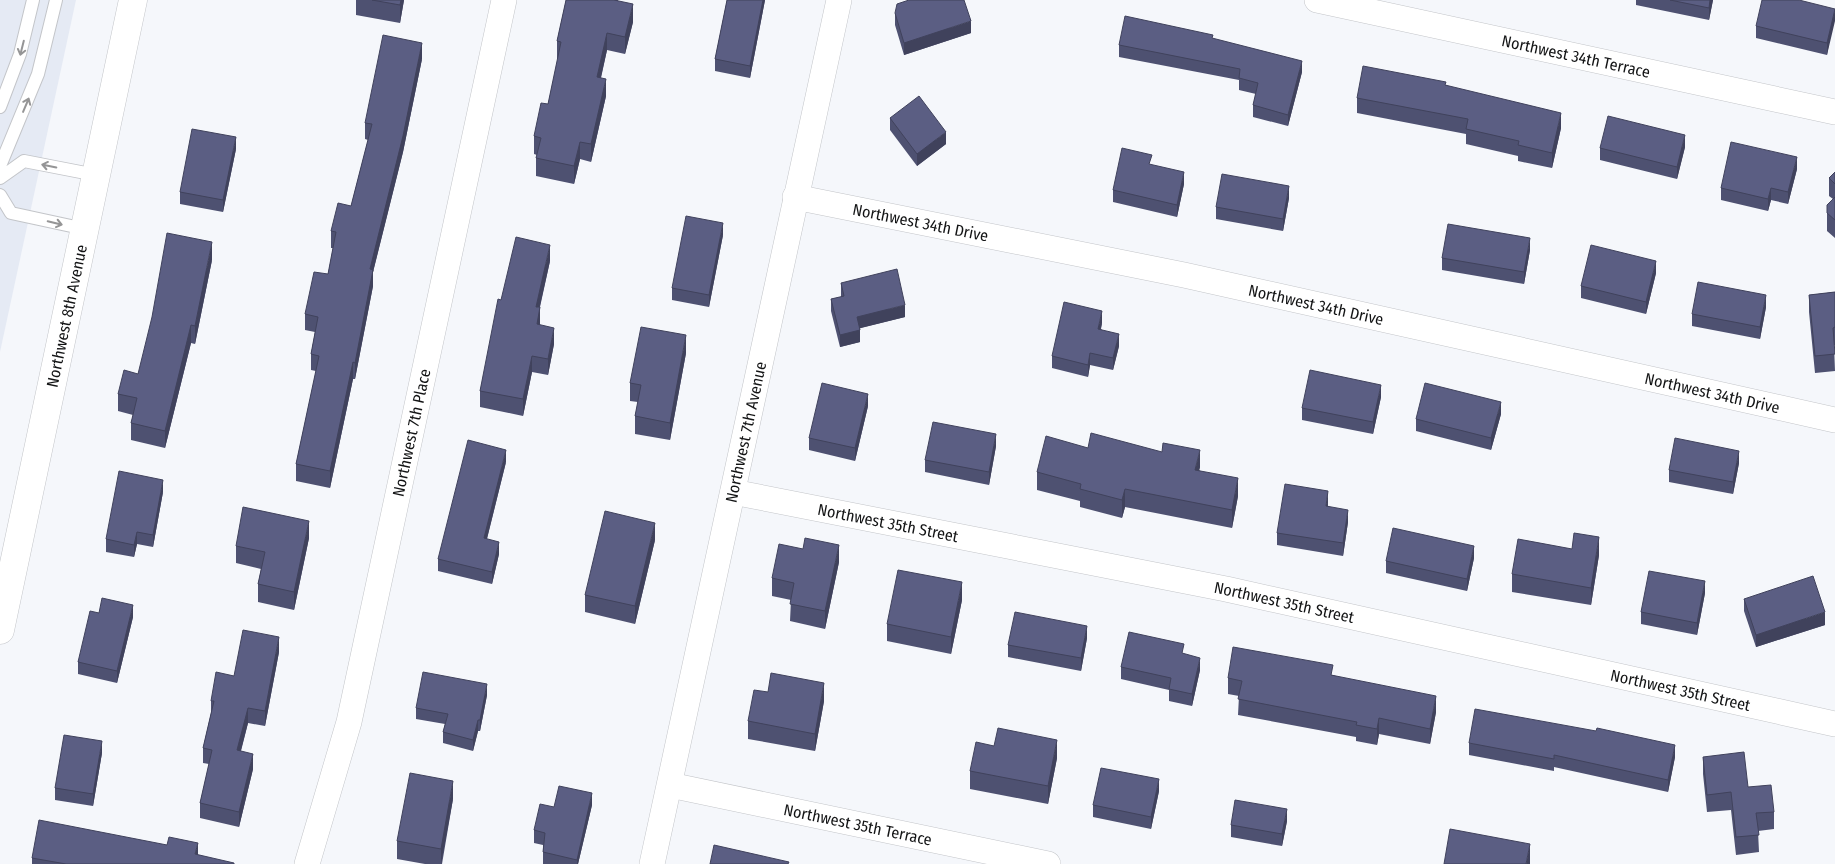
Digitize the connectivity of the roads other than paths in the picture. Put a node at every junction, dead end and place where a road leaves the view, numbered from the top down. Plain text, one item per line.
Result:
1 (33, 0) edge
2 (56, 0) edge
3 (134, 0) edge
4 (504, 0) edge
5 (839, 0) edge
6 (1317, 0) edge
7 (0, 107) edge
8 (1835, 112) edge
9 (0, 166) edge
10 (96, 175) junction
11 (0, 178) edge
12 (0, 195) edge
13 (795, 197) junction
14 (85, 230) junction
15 (1835, 420) edge
16 (733, 492) junction
17 (0, 625) edge
18 (1835, 724) edge
19 (670, 785) junction
20 (307, 864) edge
21 (652, 864) edge
22 (1048, 864) edge

1 -> 7 lane
9 -> 2 lane
3 - 10 street, Northwest 8th Avenue
4 - 20 street, Northwest 7th Place
5 - 13 street, Northwest 7th Avenue
6 - 8 street, Northwest 34th Terrace
10 -> 11 lane
10 - 14 street, Northwest 8th Avenue
12 -> 14 lane
13 - 15 street, Northwest 34th Drive
13 - 16 street, Northwest 7th Avenue
14 - 17 street, Northwest 8th Avenue
16 - 18 street, Northwest 35th Street
16 - 19 street, Northwest 7th Avenue
19 - 21 street, Northwest 7th Avenue
19 - 22 street, Northwest 35th Terrace

